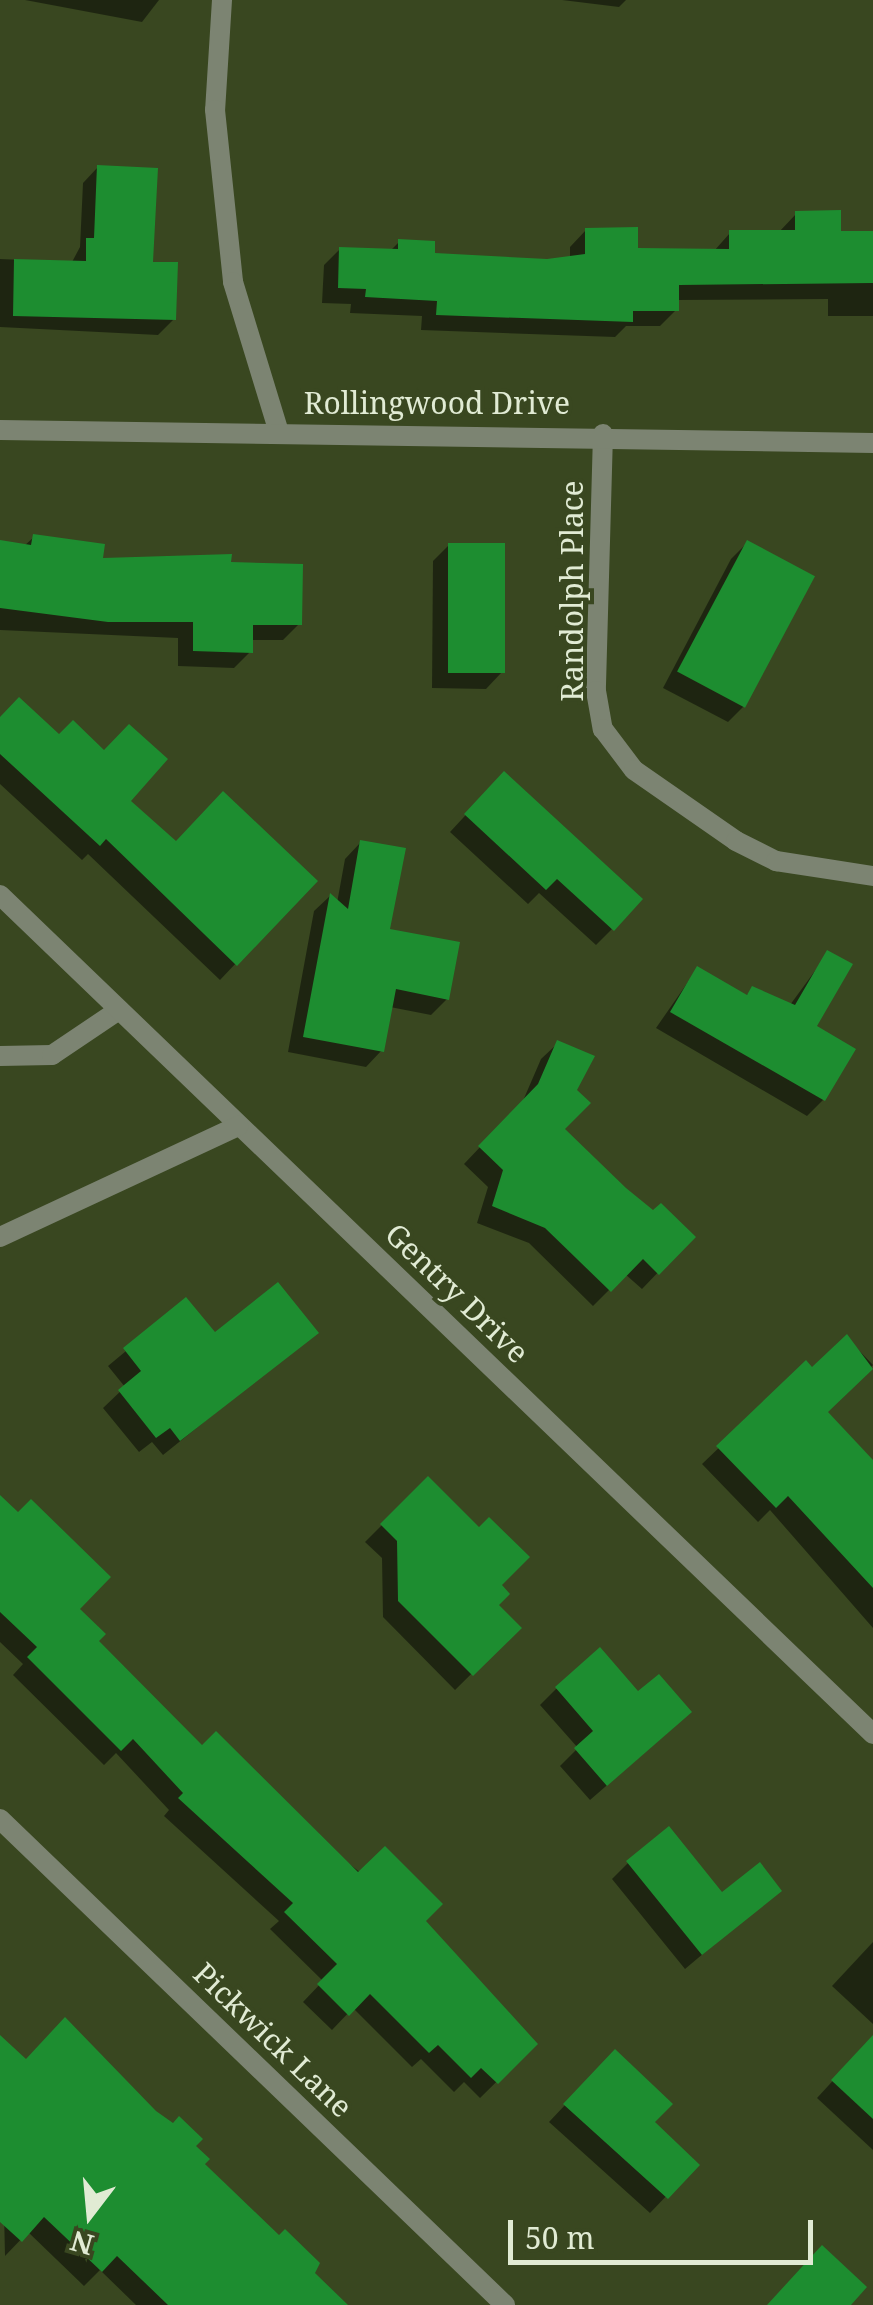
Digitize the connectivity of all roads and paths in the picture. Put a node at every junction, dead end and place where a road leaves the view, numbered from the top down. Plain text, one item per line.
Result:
1 (222, 0) edge
2 (0, 430) edge
3 (278, 432) junction
4 (604, 434) junction
5 (873, 443) edge
6 (873, 876) edge
7 (0, 895) edge
8 (119, 1010) junction
9 (0, 1056) edge
10 (238, 1126) junction
11 (0, 1237) edge
12 (873, 1734) edge
13 (0, 1819) edge
14 (505, 2305) edge

1 - 3 street
2 - 3 street, Rollingwood Drive
3 - 4 street, Rollingwood Drive
4 - 5 street, Rollingwood Drive
4 - 6 street, Randolph Place
7 - 8 street, Gentry Drive
8 - 9 street
8 - 10 street, Gentry Drive
10 - 11 street
10 - 12 street, Gentry Drive
13 - 14 street, Pickwick Lane

